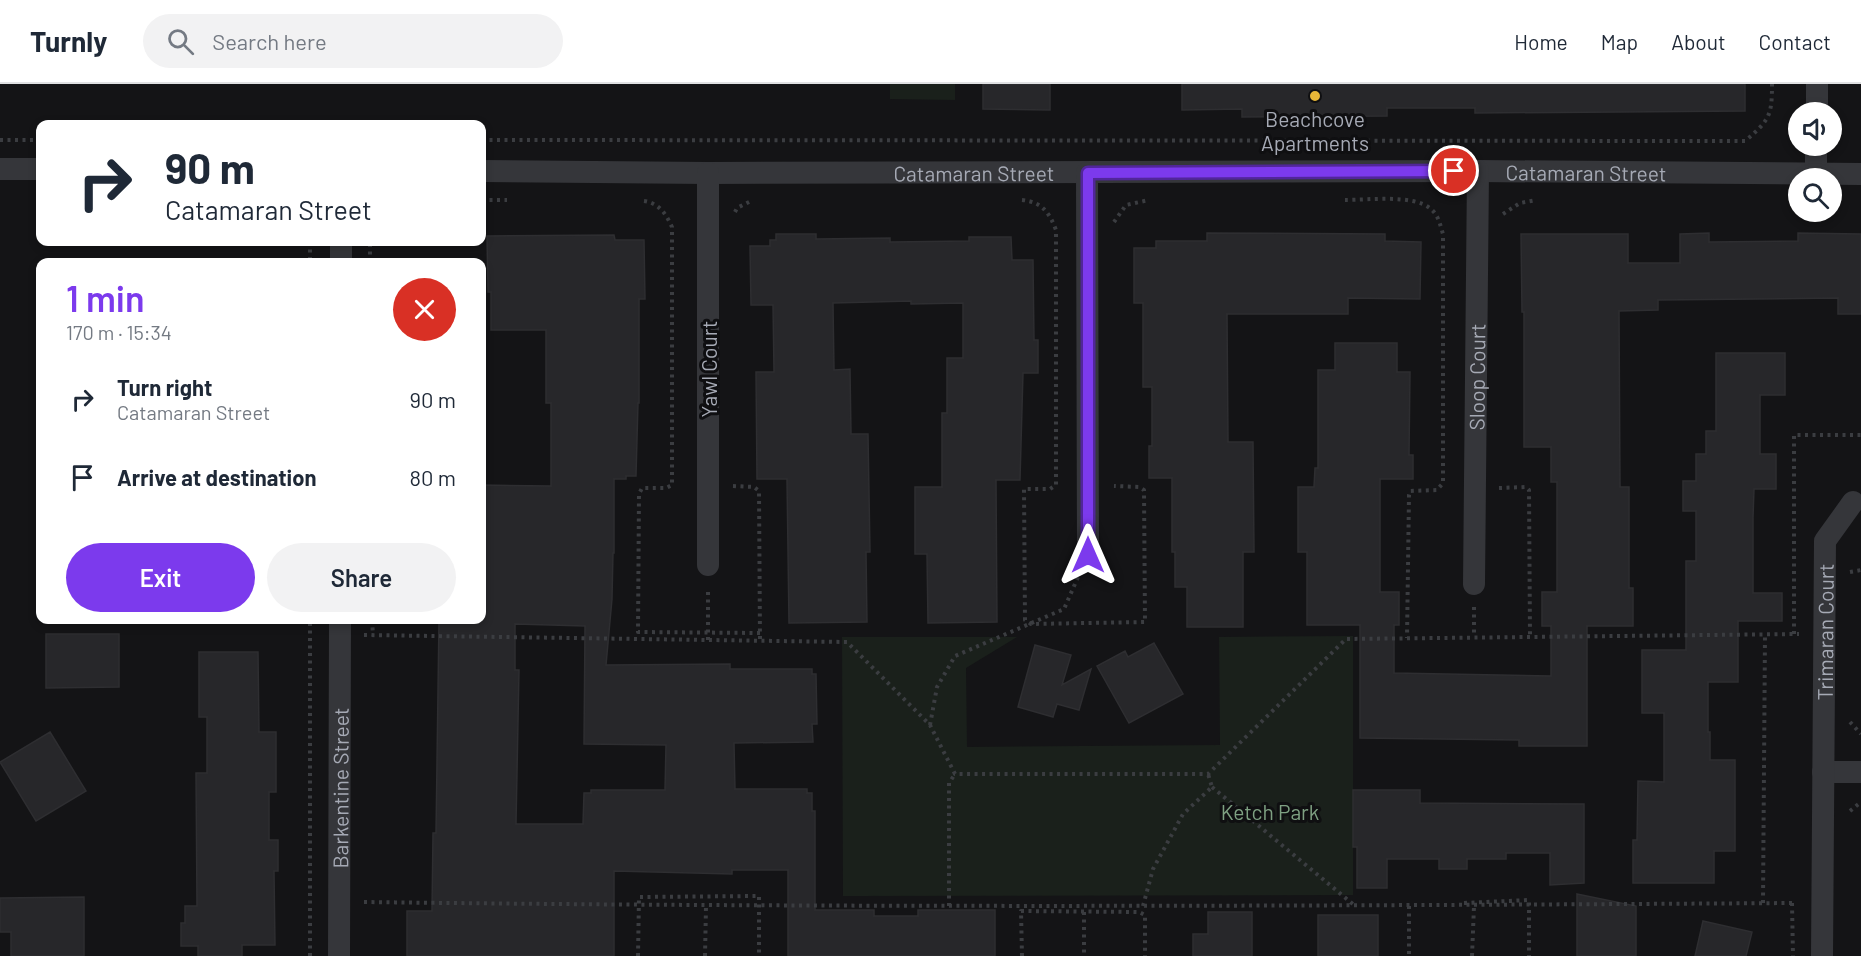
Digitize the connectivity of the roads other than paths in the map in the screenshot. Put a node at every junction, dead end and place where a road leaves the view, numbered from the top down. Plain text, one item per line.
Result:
1 (1817, 84) edge
2 (1817, 102) edge
3 (0, 169) edge
4 (36, 169) edge
5 (486, 171) edge
6 (1478, 171) junction
7 (708, 173) junction
8 (1088, 173) junction
9 (1788, 174) edge
10 (1842, 174) edge
11 (1861, 174) edge
12 (1853, 502) dead end
13 (1088, 555) road end
14 (708, 565) road end
15 (1474, 584) dead end
16 (340, 627) edge
17 (1823, 772) junction
18 (1861, 772) edge
19 (339, 956) edge
20 (1822, 956) edge

1 - 2 street
3 - 4 street
5 - 7 street, Catamaran Street
6 - 8 street, Catamaran Street
6 - 9 street, Catamaran Street
6 - 15 street, Sloop Court
7 - 8 street, Catamaran Street
7 - 14 street, Yawl Court
8 - 13 street
10 - 11 street, Catamaran Street
12 - 17 street, Trimaran Court
16 - 19 street, Barkentine Street
17 - 18 street
17 - 20 street, Trimaran Court

